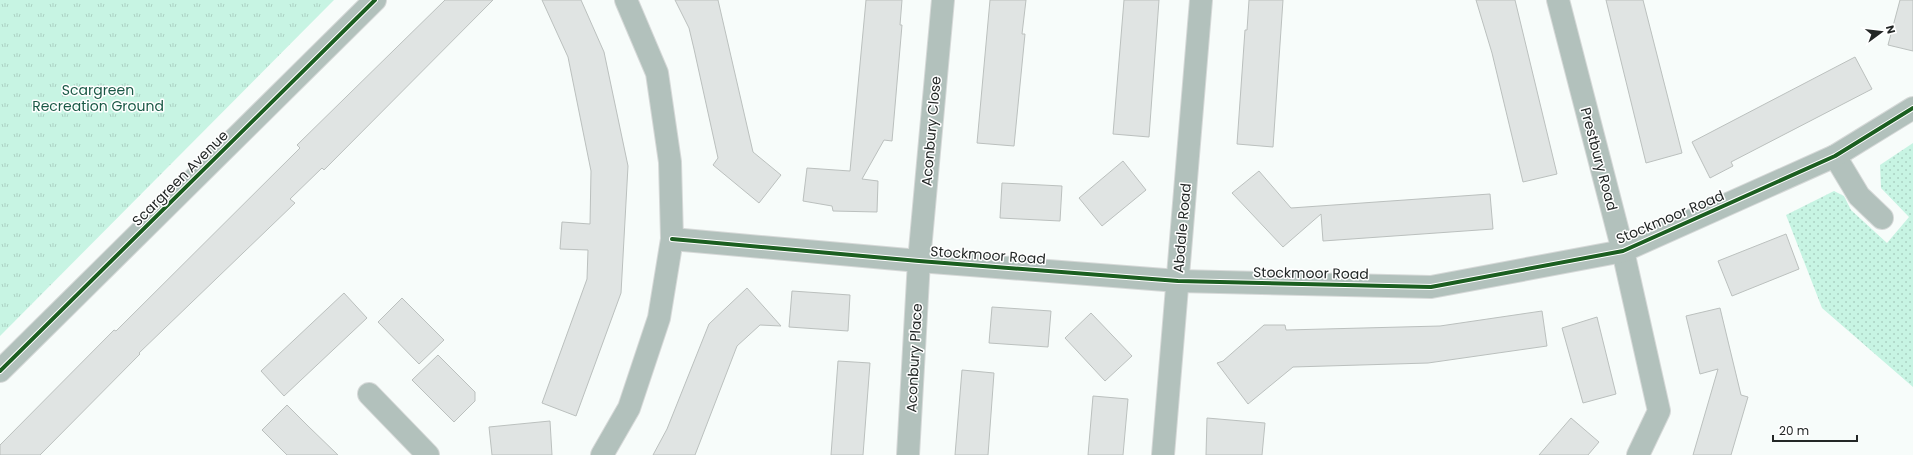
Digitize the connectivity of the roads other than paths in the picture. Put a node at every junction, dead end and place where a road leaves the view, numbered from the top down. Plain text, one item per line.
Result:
1 (375, 0) edge
2 (626, 0) edge
3 (943, 0) edge
4 (1201, 0) edge
5 (1558, 0) edge
6 (1913, 108) edge
7 (1835, 156) junction
8 (1882, 218) dead end
9 (672, 239) junction
10 (1623, 251) junction
11 (919, 261) junction
12 (1178, 280) junction
13 (0, 371) edge
14 (370, 394) dead end
15 (428, 455) edge
16 (602, 455) edge
17 (908, 455) edge
18 (1163, 455) edge
19 (1638, 455) edge

1 - 13 street, Scargreen Avenue
2 - 9 street
3 - 11 street, Aconbury Close
4 - 12 street, Abdale Road
5 - 10 street, Prestbury Road
6 - 7 street, Stockmoor Road
7 - 8 street
7 - 10 street, Stockmoor Road
9 - 11 street, Stockmoor Road
9 - 16 street
10 - 12 street, Stockmoor Road
10 - 19 street, Prestbury Road
11 - 12 street, Stockmoor Road
11 - 17 street, Aconbury Place
12 - 18 street, Abdale Road
14 - 15 street

